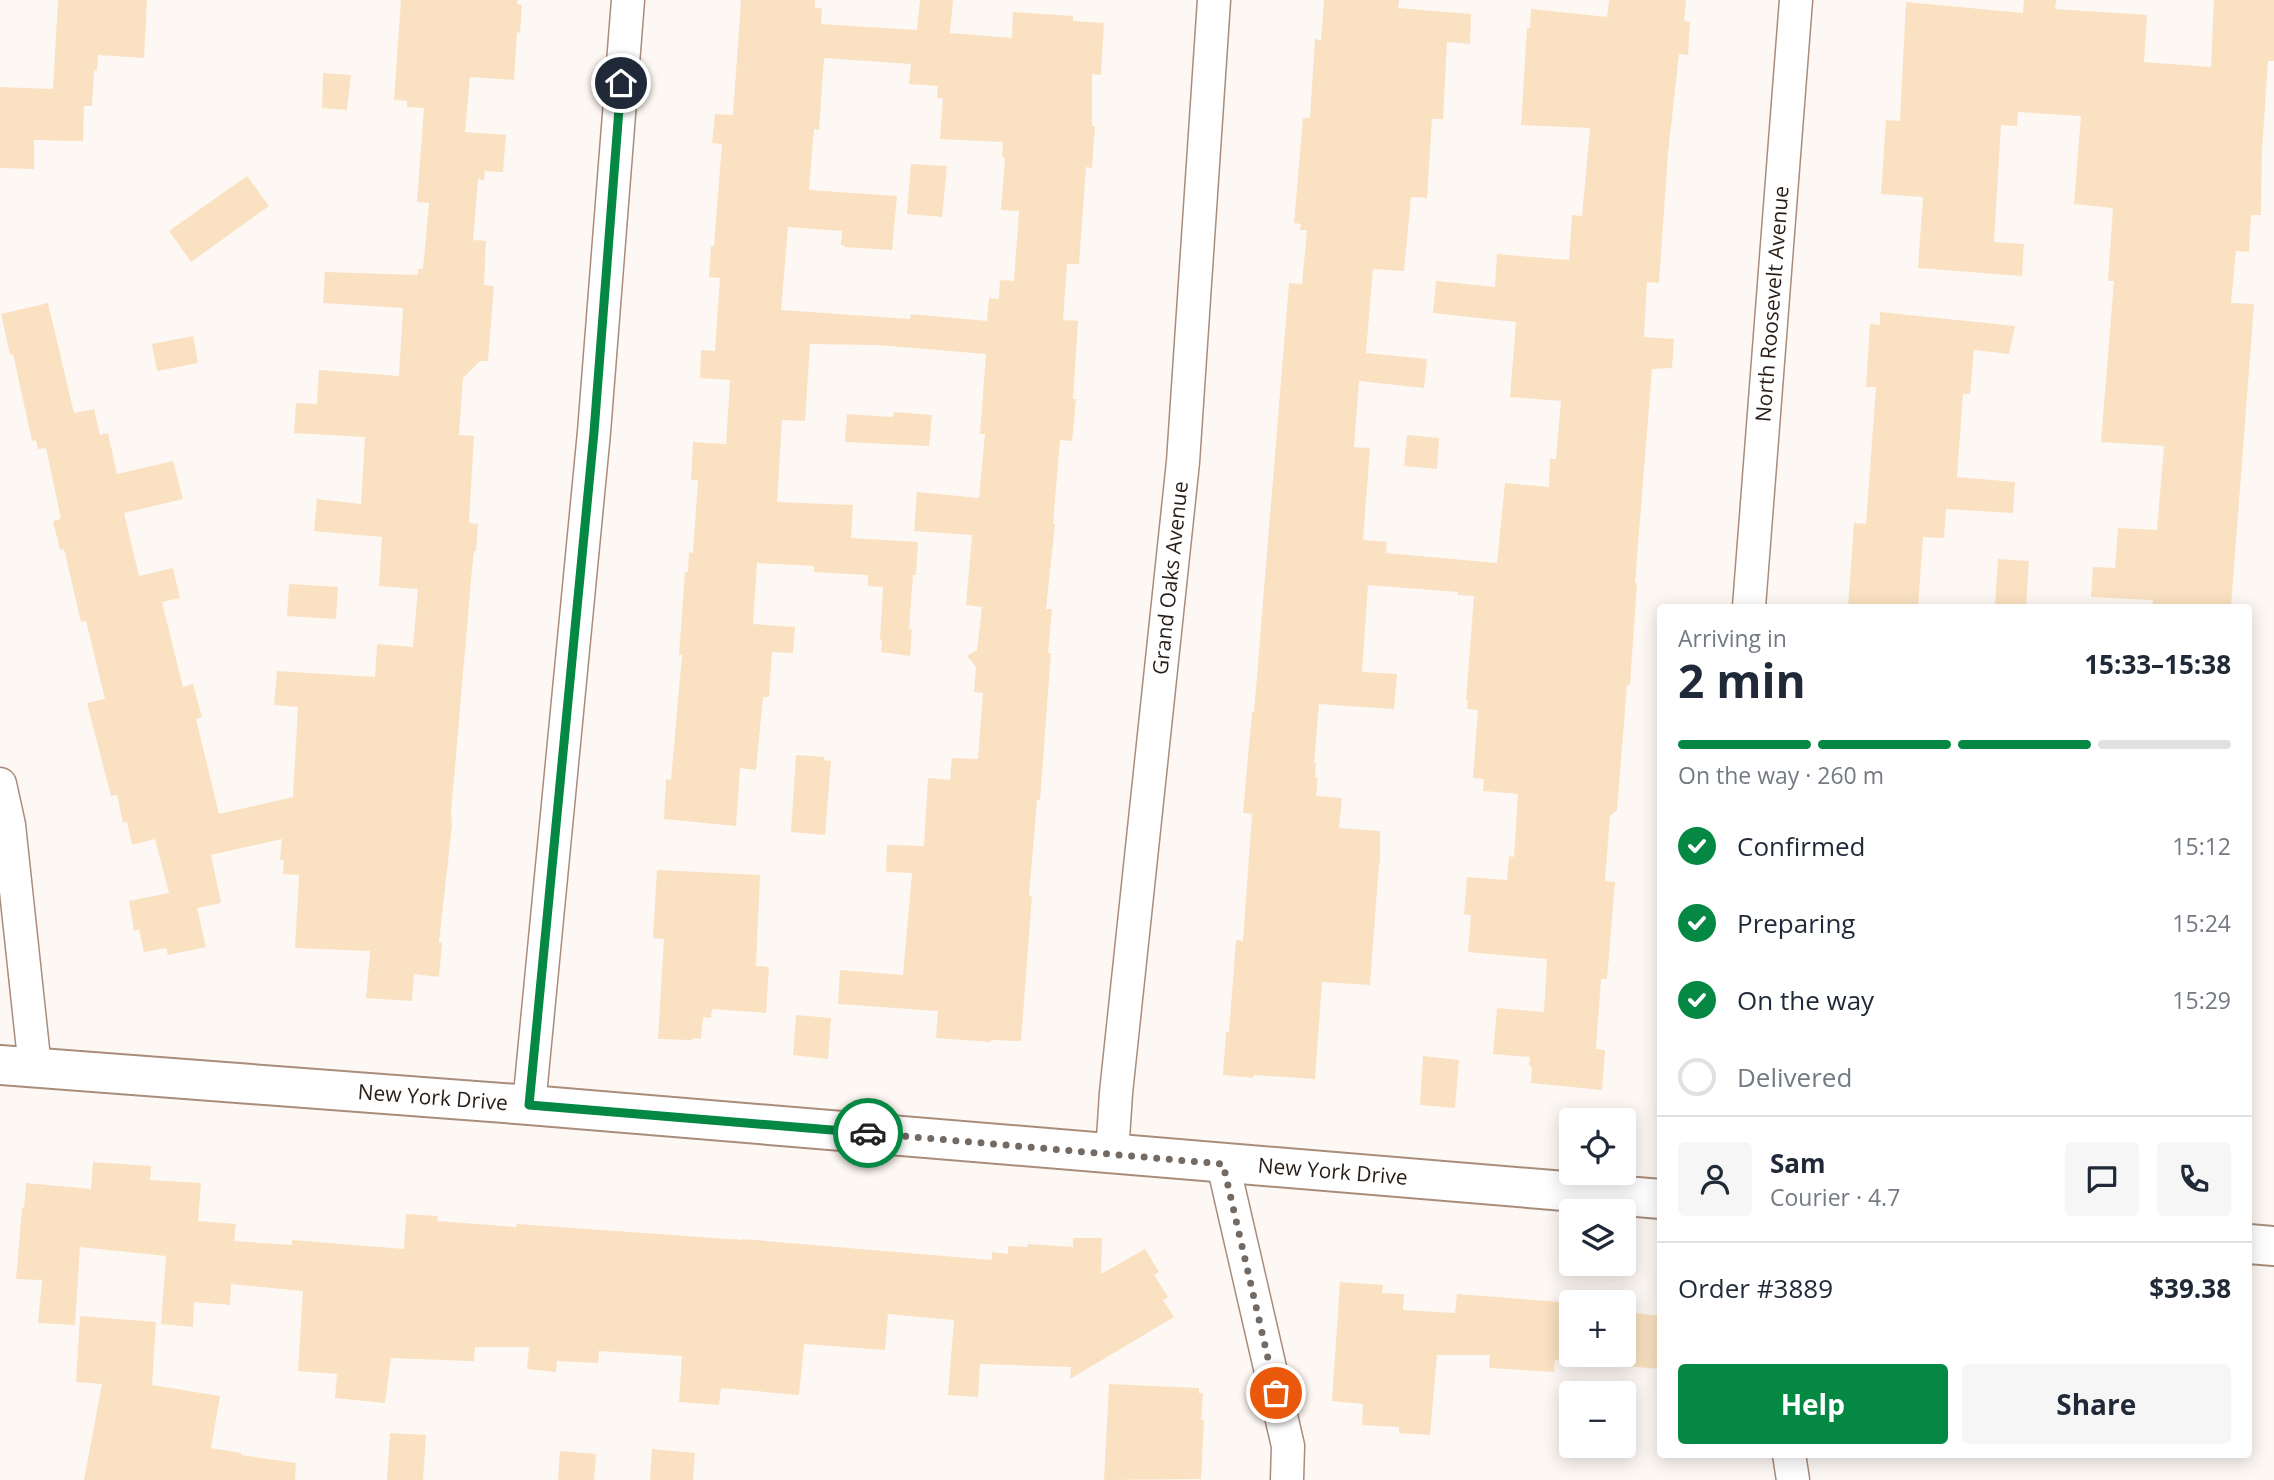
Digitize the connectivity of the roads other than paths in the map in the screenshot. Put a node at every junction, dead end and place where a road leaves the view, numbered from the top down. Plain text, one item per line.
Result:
1 (628, 0) edge
2 (1214, 0) edge
3 (1796, 0) edge
4 (1749, 604) edge
5 (0, 784) edge
6 (18, 1067) edge
7 (529, 1105) junction
8 (1112, 1154) junction
9 (1223, 1164) junction
10 (1657, 1199) edge
11 (2252, 1244) edge
12 (2274, 1246) edge
13 (1790, 1458) edge
14 (1287, 1480) edge
15 (1793, 1480) edge

1 - 7 street
2 - 8 street, Grand Oaks Avenue
3 - 4 street, North Roosevelt Avenue
5 - 6 street
6 - 7 street, New York Drive
7 - 8 street, New York Drive
8 - 9 street, New York Drive
9 - 10 street, New York Drive
9 - 14 street
11 - 12 street
13 - 15 street

